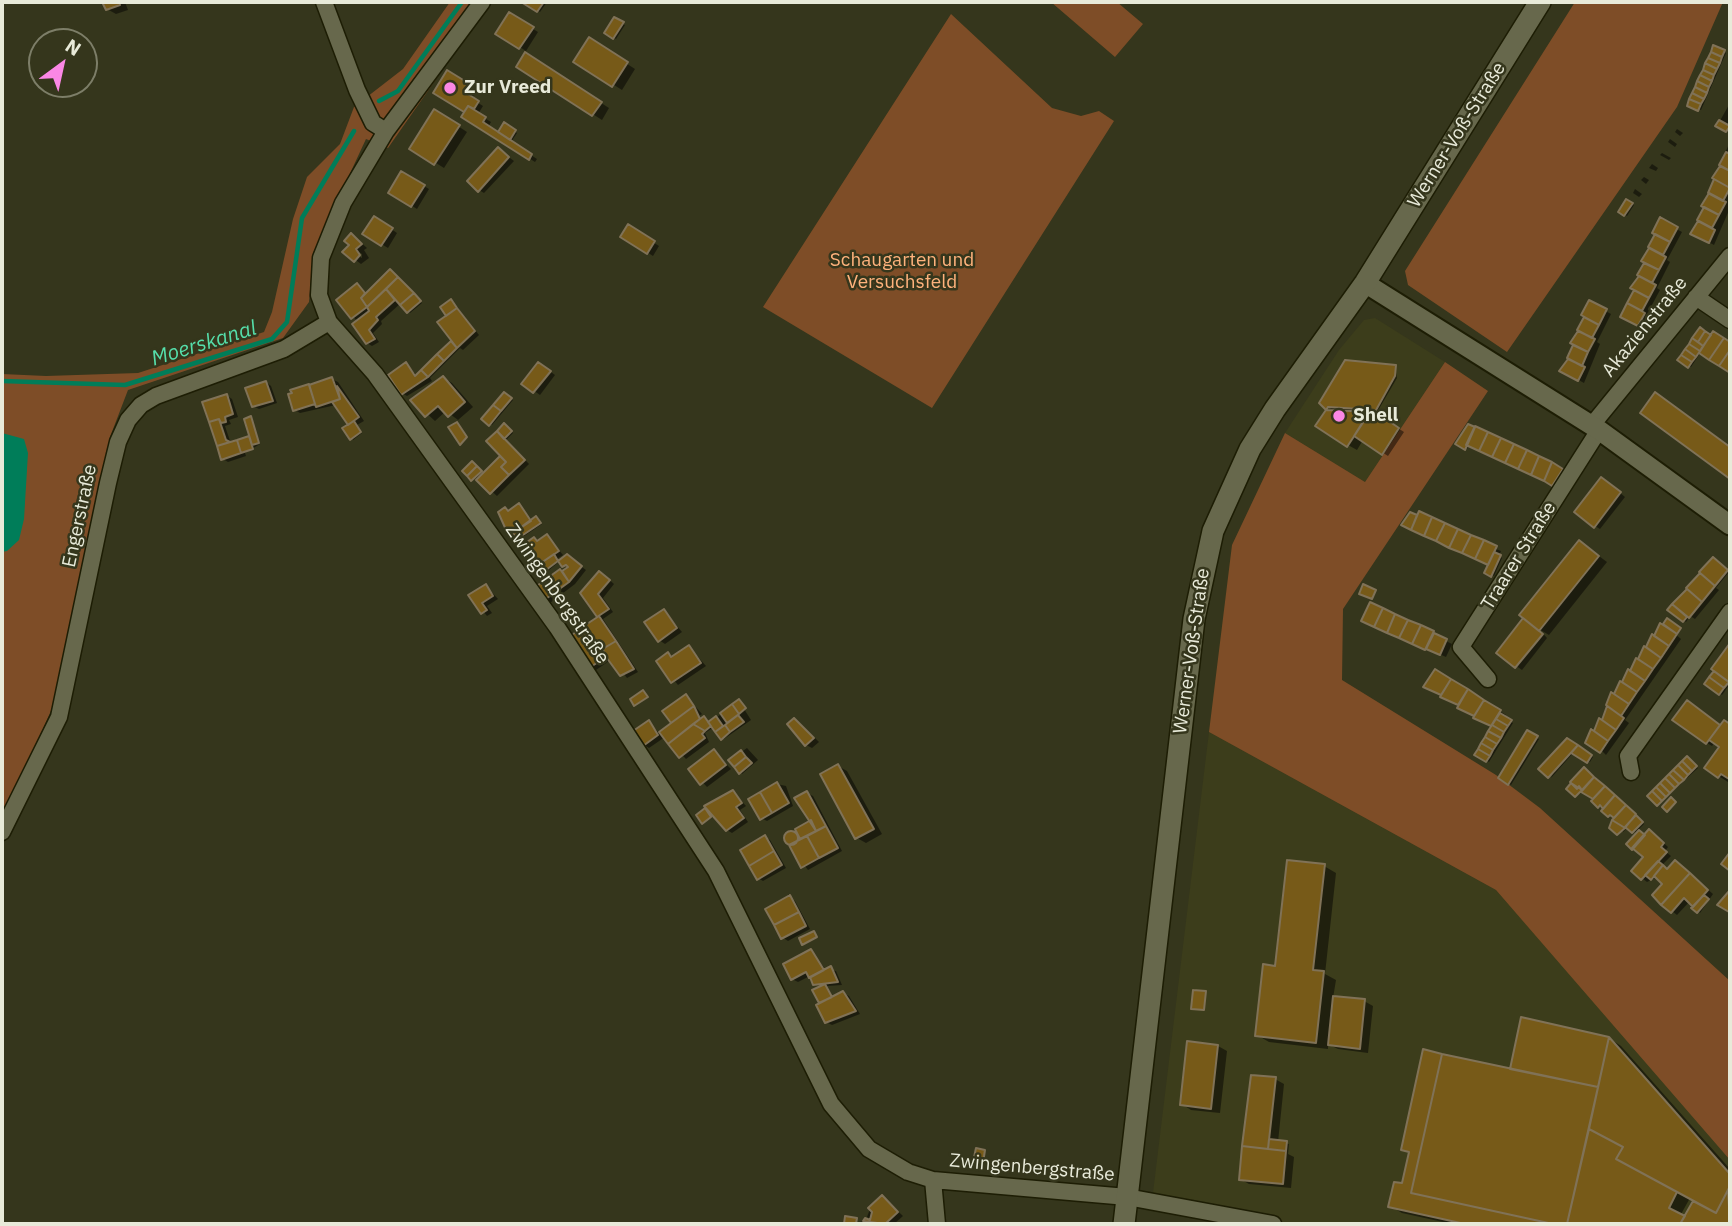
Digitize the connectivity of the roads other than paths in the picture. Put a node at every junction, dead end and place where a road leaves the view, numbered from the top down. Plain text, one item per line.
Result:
1 (324, 2) edge
2 (482, 2) edge
3 (1540, 2) edge
4 (386, 131) junction
5 (1730, 256) edge
6 (1366, 283) junction
7 (1696, 297) junction
8 (1730, 320) edge
9 (329, 322) junction
10 (1595, 428) junction
11 (1730, 525) edge
12 (1730, 612) edge
13 (1488, 679) dead end
14 (1632, 772) dead end
15 (2, 832) edge
16 (933, 1180) junction
17 (1127, 1197) junction
18 (937, 1224) edge
19 (1124, 1224) edge
20 (1273, 1224) edge

1 - 4 street
2 - 4 street, Zwingenbergstraße
3 - 6 main road, Werner-Voß-Straße
4 - 9 street, Zwingenbergstraße
5 - 7 street, Akazienstraße
6 - 10 street
6 - 17 main road, Werner-Voß-Straße
7 - 8 street
7 - 10 street, Akazienstraße
9 - 15 street, Engerstraße
9 - 16 street, Zwingenbergstraße
10 - 11 street
10 - 13 street, Traarer Straße
12 - 14 street
16 - 17 street, Zwingenbergstraße
16 - 18 street, Zwingenbergstraße
17 - 19 main road, Werner-Voß-Straße
17 - 20 street, Zwingenbergstraße

